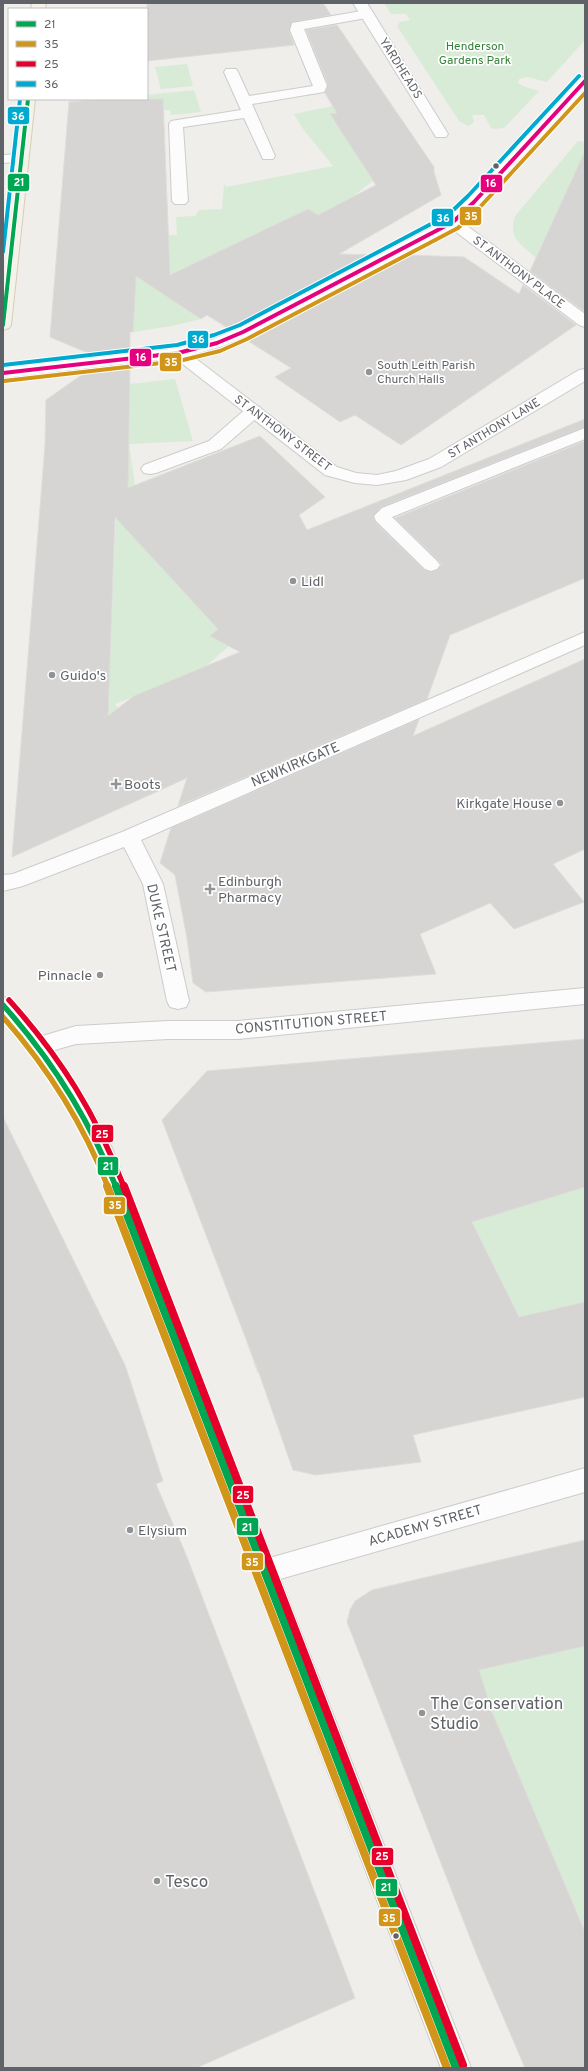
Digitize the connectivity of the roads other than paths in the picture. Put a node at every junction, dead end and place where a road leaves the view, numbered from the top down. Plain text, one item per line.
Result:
1 (363, 9) edge
2 (231, 72) dead end
3 (585, 81) edge
4 (28, 100) edge
5 (247, 107) junction
6 (441, 134) dead end
7 (268, 156) dead end
8 (21, 158) junction
9 (3, 159) edge
10 (180, 201) dead end
11 (453, 222) junction
12 (585, 322) edge
13 (3, 325) edge
14 (178, 353) junction
15 (3, 373) edge
16 (585, 374) edge
17 (254, 411) junction
18 (585, 433) edge
19 (150, 469) dead end
20 (400, 476) joint
21 (431, 565) dead end
22 (585, 638) edge
23 (129, 837) junction
24 (3, 882) edge
25 (585, 996) edge
26 (178, 1001) dead end
27 (3, 1005) edge
28 (37, 1046) junction
29 (585, 1480) edge
30 (266, 1571) junction
31 (456, 2068) edge

1 - 5 street
1 - 6 street, YARDHEADS
2 - 5 street
3 - 11 street
4 - 8 main road
5 - 7 street
5 - 10 street
8 - 9 street
8 - 13 main road
11 - 12 street, ST ANTHONY PLACE
11 - 14 street
14 - 15 street
14 - 17 street, ST ANTHONY STREET
16 - 20 street, ST ANTHONY LANE
17 - 19 street
17 - 20 street, ST ANTHONY STREET
18 - 21 street
22 - 23 street, NEWKIRKGATE
23 - 24 street, NEWKIRKGATE
23 - 26 street, DUKE STREET
25 - 28 street, CONSTITUTION STREET
27 - 28 street
28 - 30 street
29 - 30 street, ACADEMY STREET
30 - 31 street

